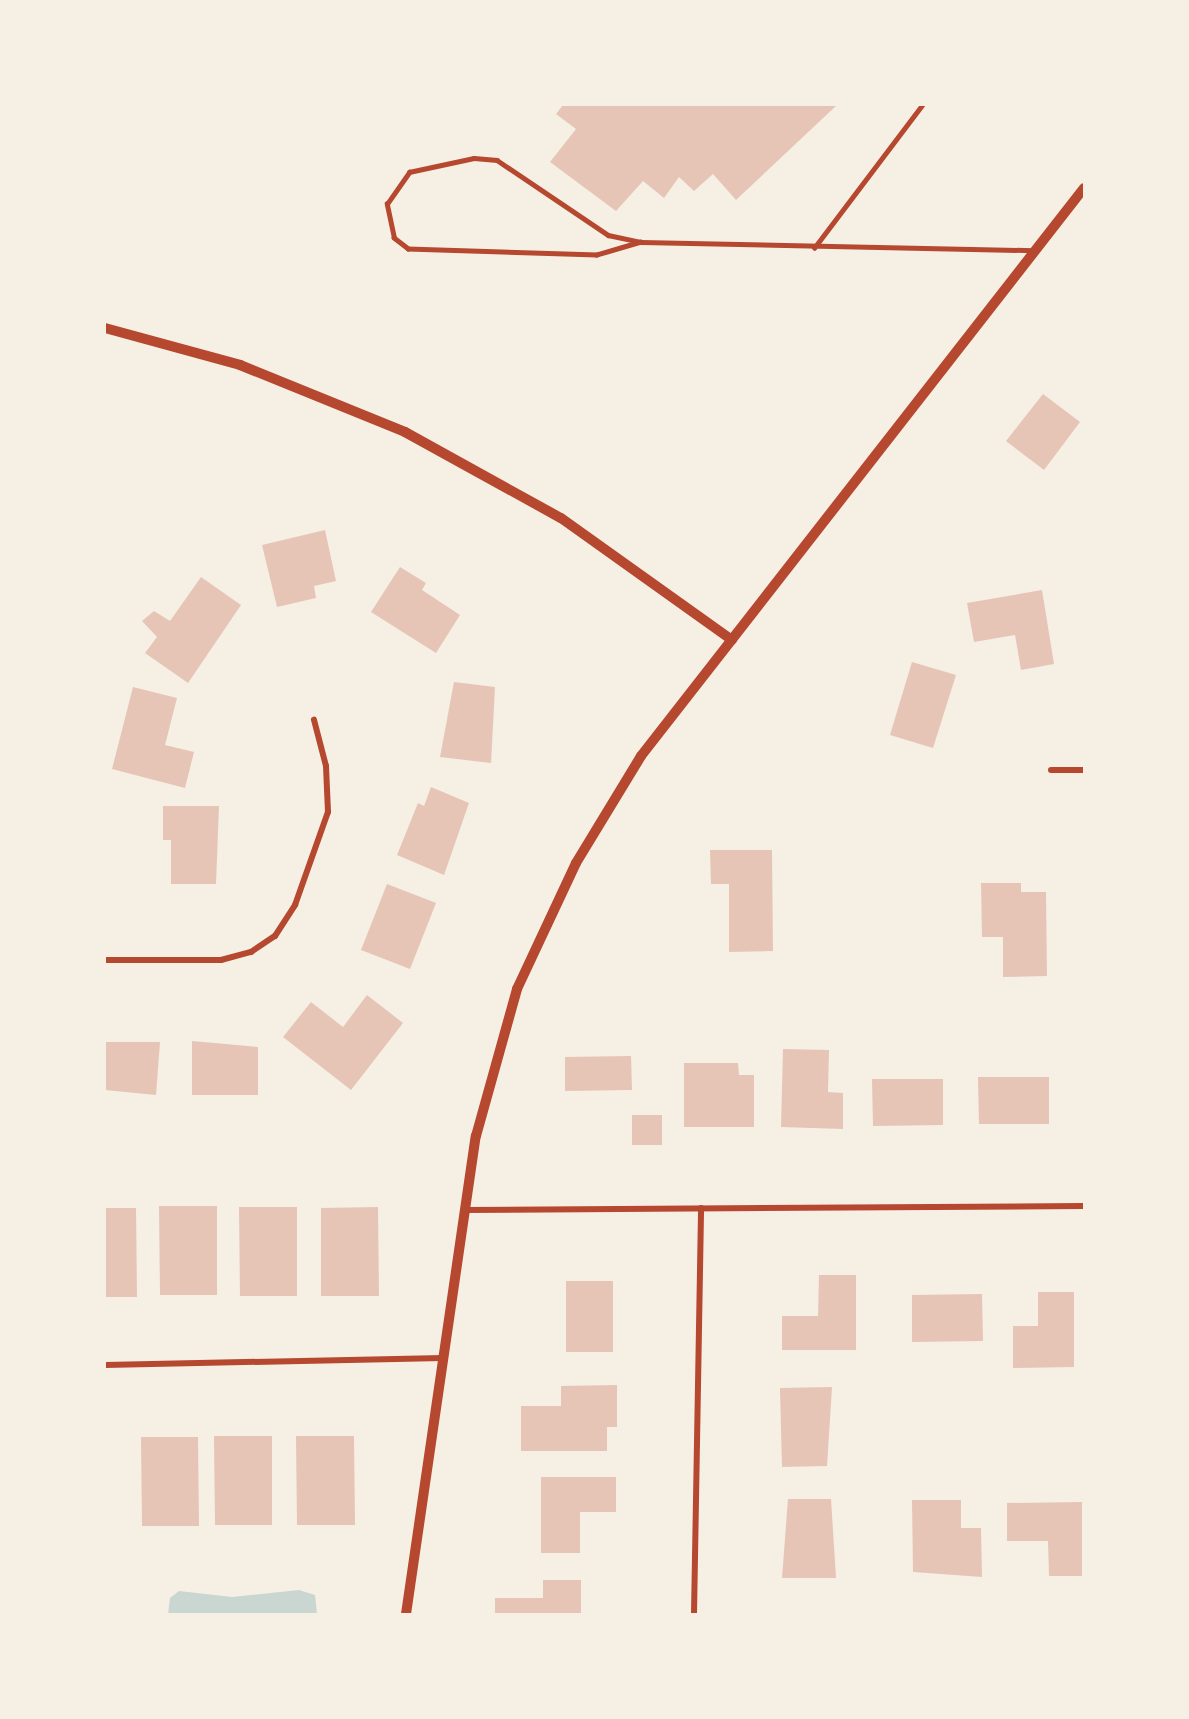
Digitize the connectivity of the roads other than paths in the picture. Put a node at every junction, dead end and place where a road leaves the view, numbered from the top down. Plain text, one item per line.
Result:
1 (921, 105) edge
2 (1084, 188) edge
3 (641, 242) junction
4 (814, 248) junction
5 (1036, 250) junction
6 (105, 328) edge
7 (732, 640) junction
8 (314, 720) dead end
9 (1051, 770) dead end
10 (1084, 770) edge
11 (105, 960) edge
12 (1084, 1206) edge
13 (701, 1208) junction
14 (463, 1210) junction
15 (443, 1358) junction
16 (105, 1365) edge
17 (406, 1614) edge
18 (694, 1614) edge

1 - 4 lane
2 - 5 street
3 - 3 lane
3 - 4 lane
4 - 5 lane
5 - 7 street
6 - 7 street
7 - 14 street
8 - 11 street
9 - 10 street
12 - 13 street
13 - 14 street
13 - 18 street
14 - 15 street
15 - 16 street
15 - 17 street

